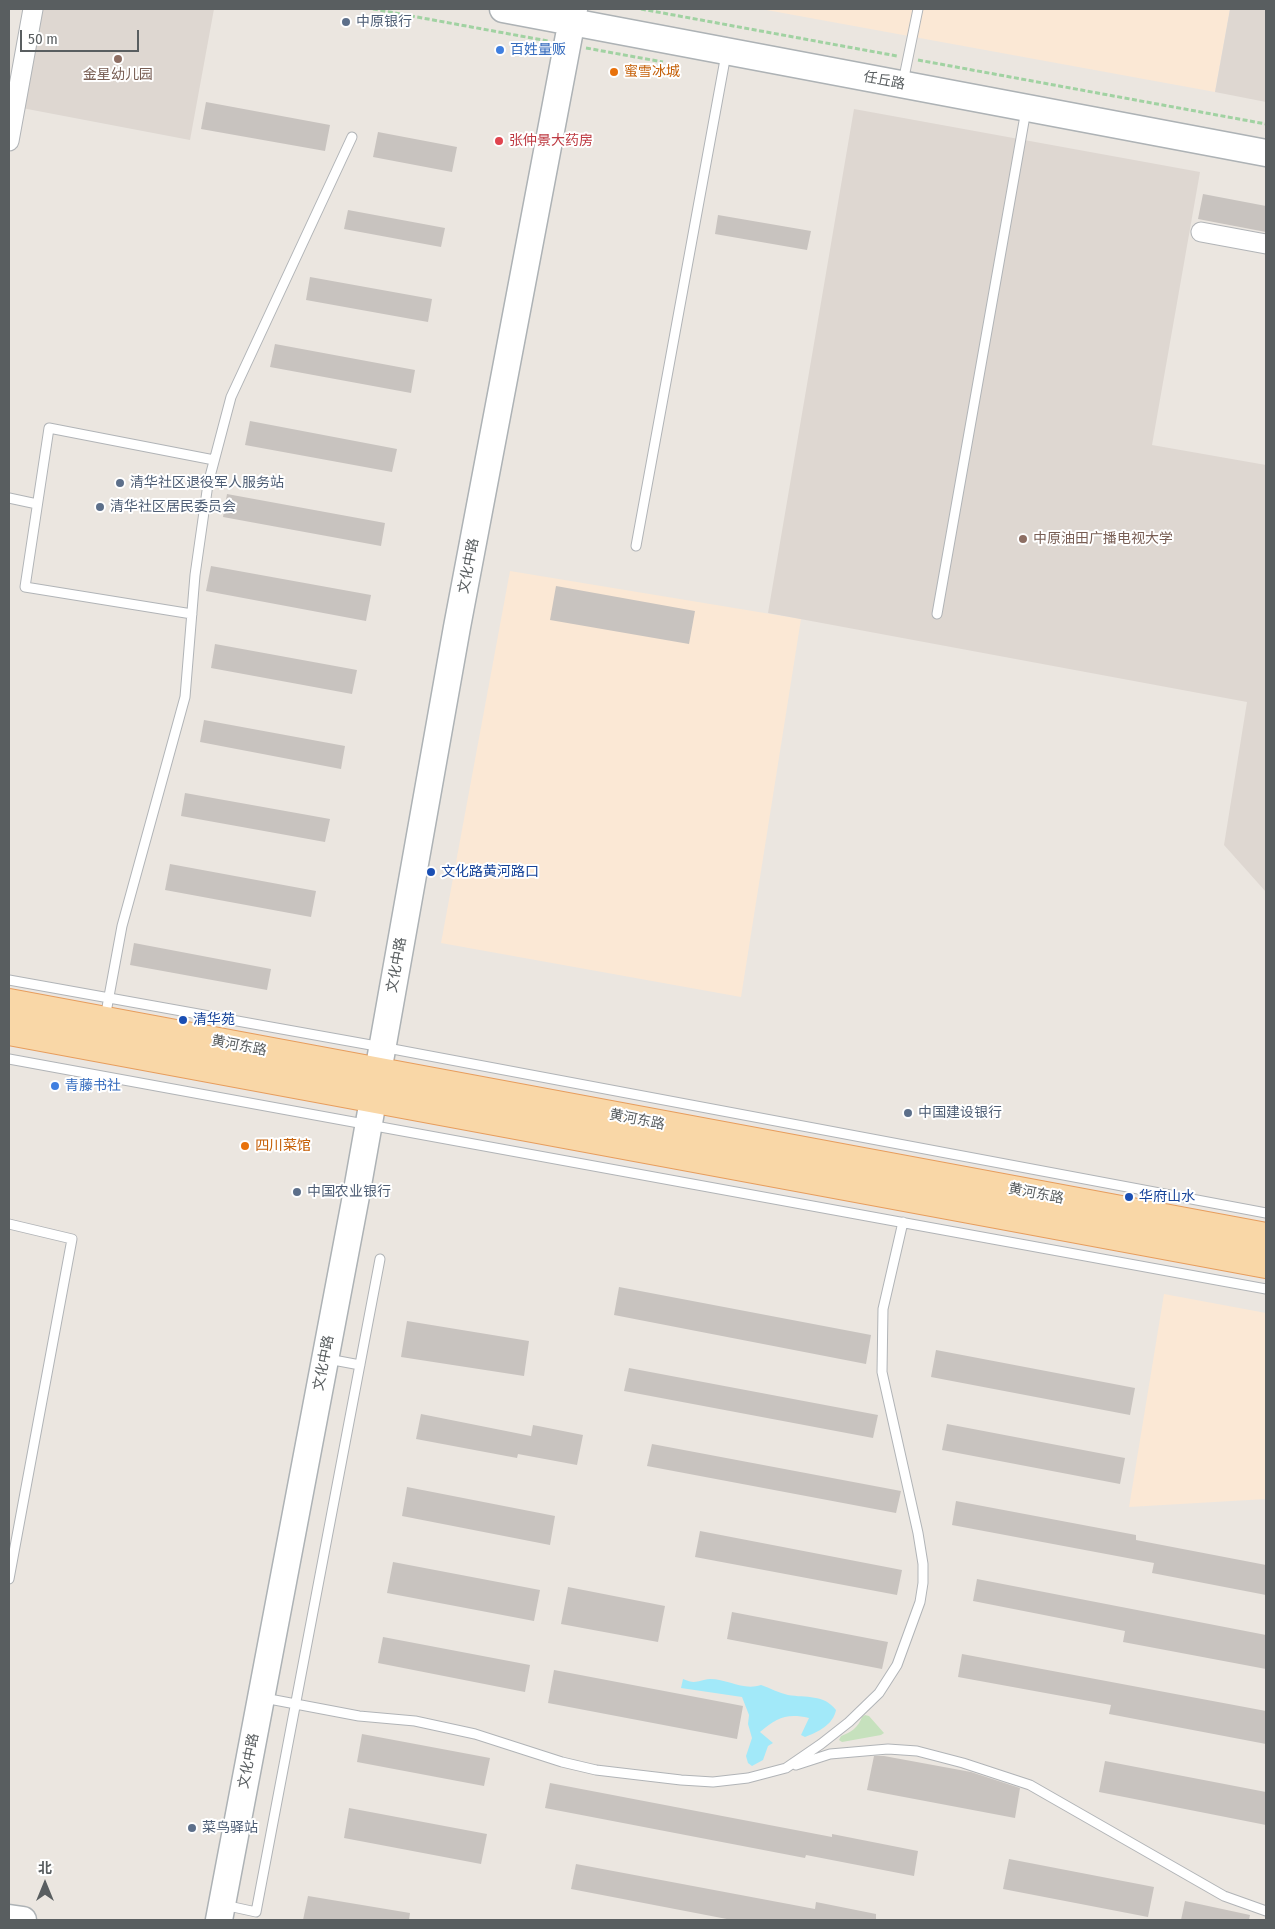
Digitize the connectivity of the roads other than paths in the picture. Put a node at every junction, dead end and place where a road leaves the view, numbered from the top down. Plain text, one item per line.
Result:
1 (33, 9) edge
2 (503, 9) edge
3 (918, 9) edge
4 (565, 15) edge
5 (727, 51) junction
6 (903, 84) junction
7 (1027, 108) junction
8 (352, 137) dead end
9 (9, 141) edge
10 (1266, 153) edge
11 (1201, 232) dead end
12 (1266, 244) edge
13 (214, 460) junction
14 (9, 498) edge
15 (37, 504) junction
16 (636, 546) dead end
17 (192, 614) junction
18 (937, 614) dead end
19 (9, 980) edge
20 (9, 1003) edge
21 (107, 1009) junction
22 (9, 1031) edge
23 (372, 1058) junction
24 (9, 1059) edge
25 (365, 1097) junction
26 (360, 1124) junction
27 (1266, 1213) edge
28 (903, 1222) junction
29 (9, 1224) edge
30 (1266, 1237) edge
31 (380, 1259) dead end
32 (1266, 1264) edge
33 (1266, 1289) edge
34 (325, 1358) junction
35 (360, 1365) junction
36 (9, 1579) edge
37 (261, 1697) junction
38 (296, 1704) junction
39 (786, 1768) junction
40 (1266, 1911) edge
41 (218, 1915) edge
42 (9, 1918) edge
43 (23, 1920) edge

1 - 9 street
2 - 4 street, 任丘路
3 - 6 lane
4 - 5 street, 任丘路
4 - 23 street, 文化中路
5 - 6 street, 任丘路
5 - 16 lane
6 - 7 street, 任丘路
7 - 10 street, 任丘路
7 - 18 lane
8 - 13 lane
11 - 12 street
13 - 15 lane
13 - 17 lane
14 - 15 lane
15 - 17 lane
17 - 21 lane
19 - 21 lane
20 - 21 main road, 黄河东路
21 - 23 main road, 黄河东路
22 - 25 main road, 黄河东路
23 - 25 street, 文化中路
23 - 27 lane
23 - 30 main road, 黄河东路
24 - 26 lane
25 - 26 street, 文化中路
25 - 32 main road, 黄河东路
26 - 28 lane
26 - 34 street, 文化中路
26 - 41 street, 文化中路
28 - 33 lane
28 - 39 lane
29 - 36 lane
31 - 35 lane
34 - 35 lane
34 - 37 street, 文化中路
35 - 38 lane
37 - 38 lane
37 - 41 street, 文化中路
38 - 39 lane
38 - 41 lane
39 - 40 lane
42 - 43 street

